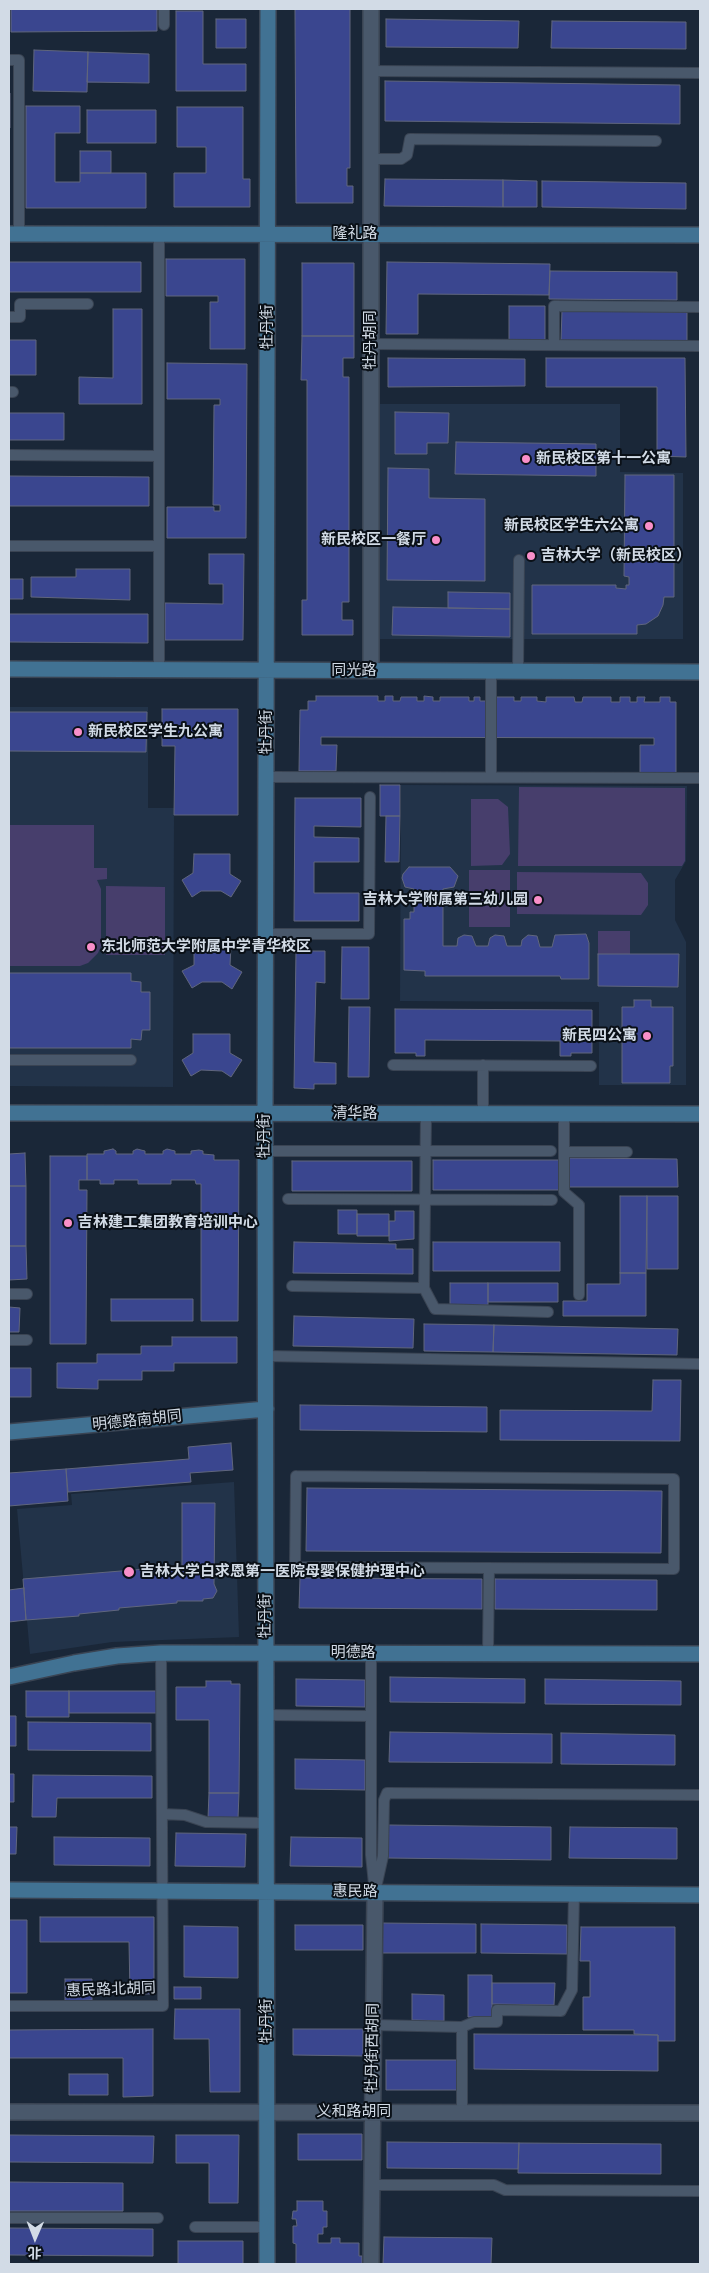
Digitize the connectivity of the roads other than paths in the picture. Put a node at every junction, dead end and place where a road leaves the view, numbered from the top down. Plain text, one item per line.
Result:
1 (164, 9) edge
2 (268, 9) edge
3 (371, 9) edge
4 (164, 26) dead end
5 (9, 60) edge
6 (371, 71) junction
7 (700, 73) edge
8 (656, 141) dead end
9 (371, 159) junction
10 (14, 234) edge
11 (159, 234) junction
12 (268, 234) junction
13 (371, 234) junction
14 (700, 235) edge
15 (88, 304) dead end
16 (700, 306) edge
17 (9, 317) edge
18 (371, 344) junction
19 (554, 345) junction
20 (700, 346) edge
21 (9, 454) edge
22 (159, 456) junction
23 (9, 546) edge
24 (159, 546) junction
25 (519, 560) dead end
26 (9, 669) edge
27 (159, 670) junction
28 (267, 670) junction
29 (371, 671) junction
30 (492, 671) junction
31 (518, 671) junction
32 (700, 672) edge
33 (267, 777) junction
34 (491, 777) junction
35 (700, 778) edge
36 (370, 797) dead end
37 (266, 934) junction
38 (9, 1060) edge
39 (131, 1060) dead end
40 (394, 1065) dead end
41 (483, 1065) junction
42 (591, 1066) dead end
43 (9, 1113) edge
44 (265, 1114) junction
45 (426, 1114) junction
46 (483, 1114) junction
47 (564, 1114) junction
48 (700, 1114) edge
49 (265, 1151) junction
50 (426, 1151) junction
51 (551, 1151) dead end
52 (564, 1152) junction
53 (627, 1152) dead end
54 (288, 1199) dead end
55 (425, 1199) junction
56 (552, 1200) dead end
57 (292, 1286) dead end
58 (424, 1288) junction
59 (9, 1294) edge
60 (27, 1294) dead end
61 (579, 1295) dead end
62 (548, 1312) dead end
63 (9, 1340) edge
64 (27, 1340) dead end
65 (266, 1356) junction
66 (700, 1364) edge
67 (266, 1409) junction
68 (9, 1432) edge
69 (489, 1568) junction
70 (161, 1653) junction
71 (266, 1653) junction
72 (371, 1653) junction
73 (488, 1654) junction
74 (700, 1654) edge
75 (9, 1677) edge
76 (266, 1715) junction
77 (371, 1716) junction
78 (700, 1795) edge
79 (162, 1814) junction
80 (267, 1824) junction
81 (9, 1890) edge
82 (163, 1891) junction
83 (267, 1891) junction
84 (375, 1892) junction
85 (574, 1894) junction
86 (700, 1895) edge
87 (9, 2006) edge
88 (373, 2025) junction
89 (462, 2027) junction
90 (9, 2112) edge
91 (267, 2112) junction
92 (372, 2112) junction
93 (462, 2112) junction
94 (700, 2113) edge
95 (372, 2184) junction
96 (700, 2191) edge
97 (9, 2218) edge
98 (158, 2218) dead end
99 (196, 2226) dead end
100 (267, 2227) junction
101 (267, 2264) edge
102 (371, 2264) edge

1 - 4 lane
2 - 12 street, 牡丹街
3 - 6 street, 牡丹胡同
5 - 10 lane
6 - 7 lane
6 - 9 street, 牡丹胡同
8 - 9 lane
9 - 13 street, 牡丹胡同
10 - 11 street, 隆礼路
11 - 12 street, 隆礼路
11 - 22 lane
12 - 13 street, 隆礼路
12 - 28 street, 牡丹街
13 - 14 street, 隆礼路
13 - 18 street, 牡丹胡同
15 - 17 lane
16 - 19 lane
18 - 19 lane
18 - 29 street, 牡丹胡同
19 - 20 lane
21 - 22 lane
22 - 24 lane
23 - 24 lane
24 - 27 lane
25 - 31 lane
26 - 27 street, 同光路
27 - 28 street, 同光路
28 - 29 street, 同光路
28 - 33 street, 牡丹街
29 - 30 street, 同光路
30 - 31 street, 同光路
30 - 34 lane
31 - 32 street, 同光路
33 - 34 lane
33 - 37 street, 牡丹街
34 - 35 lane
36 - 37 lane
37 - 44 street, 牡丹街
38 - 39 lane
40 - 41 lane
41 - 42 lane
41 - 46 lane
43 - 44 street, 清华路
44 - 45 street, 清华路
44 - 49 street, 牡丹街
45 - 46 street, 清华路
45 - 50 lane
46 - 47 street, 清华路
47 - 48 street, 清华路
47 - 52 lane
49 - 50 lane
49 - 65 street, 牡丹街
50 - 51 lane
50 - 55 lane
52 - 53 lane
52 - 61 lane
54 - 55 lane
55 - 56 lane
55 - 58 lane
57 - 58 lane
58 - 62 lane
59 - 60 lane
63 - 64 lane
65 - 66 lane
65 - 67 street, 牡丹街
67 - 68 street, 明德路南胡同
67 - 71 street, 牡丹街
69 - 69 lane
69 - 73 lane
70 - 71 street, 明德路
70 - 75 street, 明德路
70 - 79 lane
71 - 72 street, 明德路
71 - 76 street, 牡丹街
72 - 73 street, 明德路
72 - 77 lane
73 - 74 street, 明德路
76 - 77 lane
76 - 80 street, 牡丹街
77 - 84 lane
78 - 84 lane
79 - 80 lane
79 - 82 lane
80 - 83 street, 牡丹街
81 - 82 street, 惠民路
82 - 83 street, 惠民路
82 - 87 lane, 惠民路北胡同
83 - 84 street, 惠民路
83 - 91 street, 牡丹街
84 - 85 street, 惠民路
84 - 88 street, 牡丹街西胡同
85 - 86 street, 惠民路
85 - 89 lane
88 - 89 lane
88 - 92 street, 牡丹街西胡同
89 - 93 lane
90 - 91 street, 义和路胡同
91 - 92 street, 义和路胡同
91 - 100 street, 牡丹街
92 - 93 street, 义和路胡同
92 - 95 street, 牡丹街西胡同
93 - 94 street, 义和路胡同
95 - 96 lane
95 - 102 street, 牡丹街西胡同
97 - 98 lane
99 - 100 lane
100 - 101 street, 牡丹街

